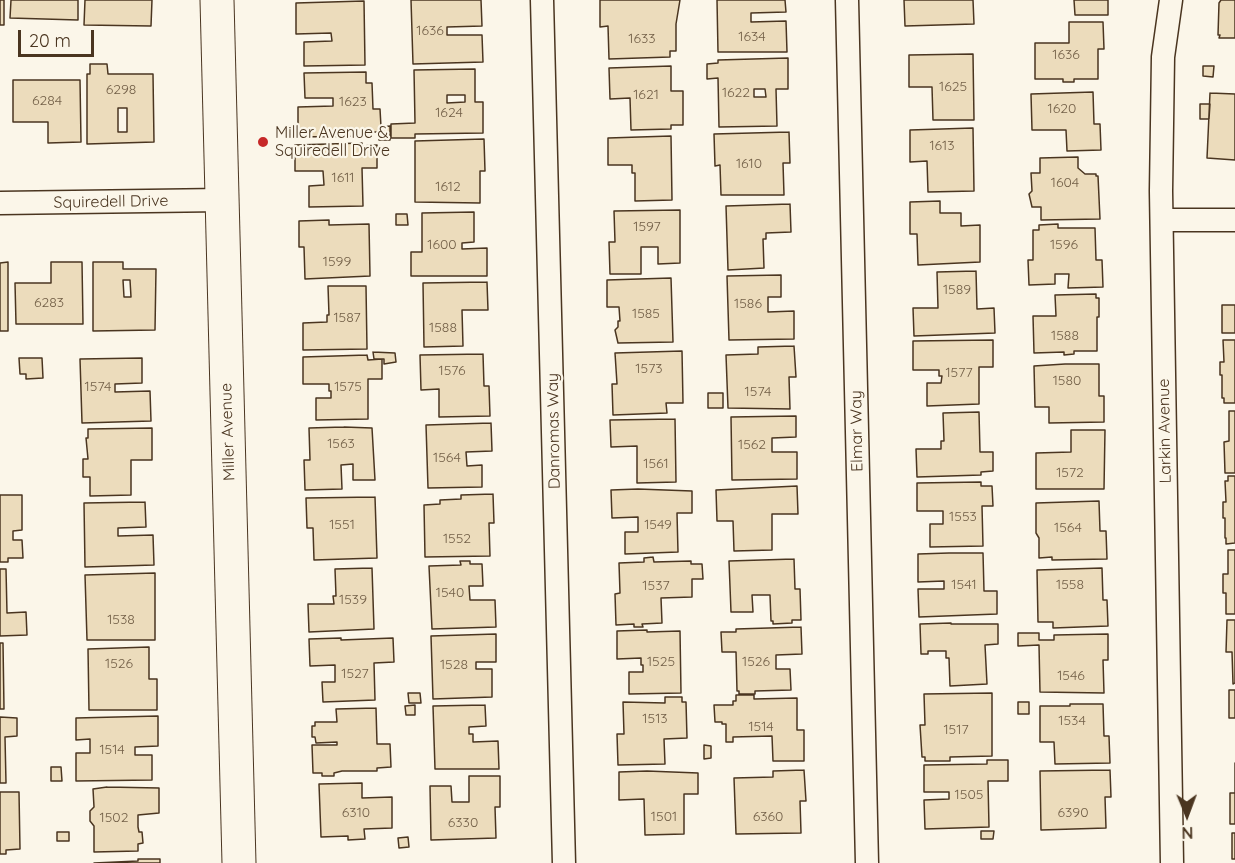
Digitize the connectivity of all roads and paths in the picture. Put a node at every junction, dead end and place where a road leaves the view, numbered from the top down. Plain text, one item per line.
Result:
1 (217, 0) edge
2 (542, 0) edge
3 (847, 0) edge
4 (1170, 0) edge
5 (222, 200) junction
6 (0, 202) edge
7 (1162, 220) junction
8 (1235, 220) edge
9 (239, 863) edge
10 (564, 863) edge
11 (867, 863) edge
12 (1172, 863) edge

1 - 5 main road, Miller Avenue
2 - 10 street, Danromas Way
3 - 11 street, Elmar Way
4 - 7 street, Larkin Avenue
5 - 6 street, Squiredell Drive
5 - 9 main road, Miller Avenue
7 - 8 street
7 - 12 street, Larkin Avenue

